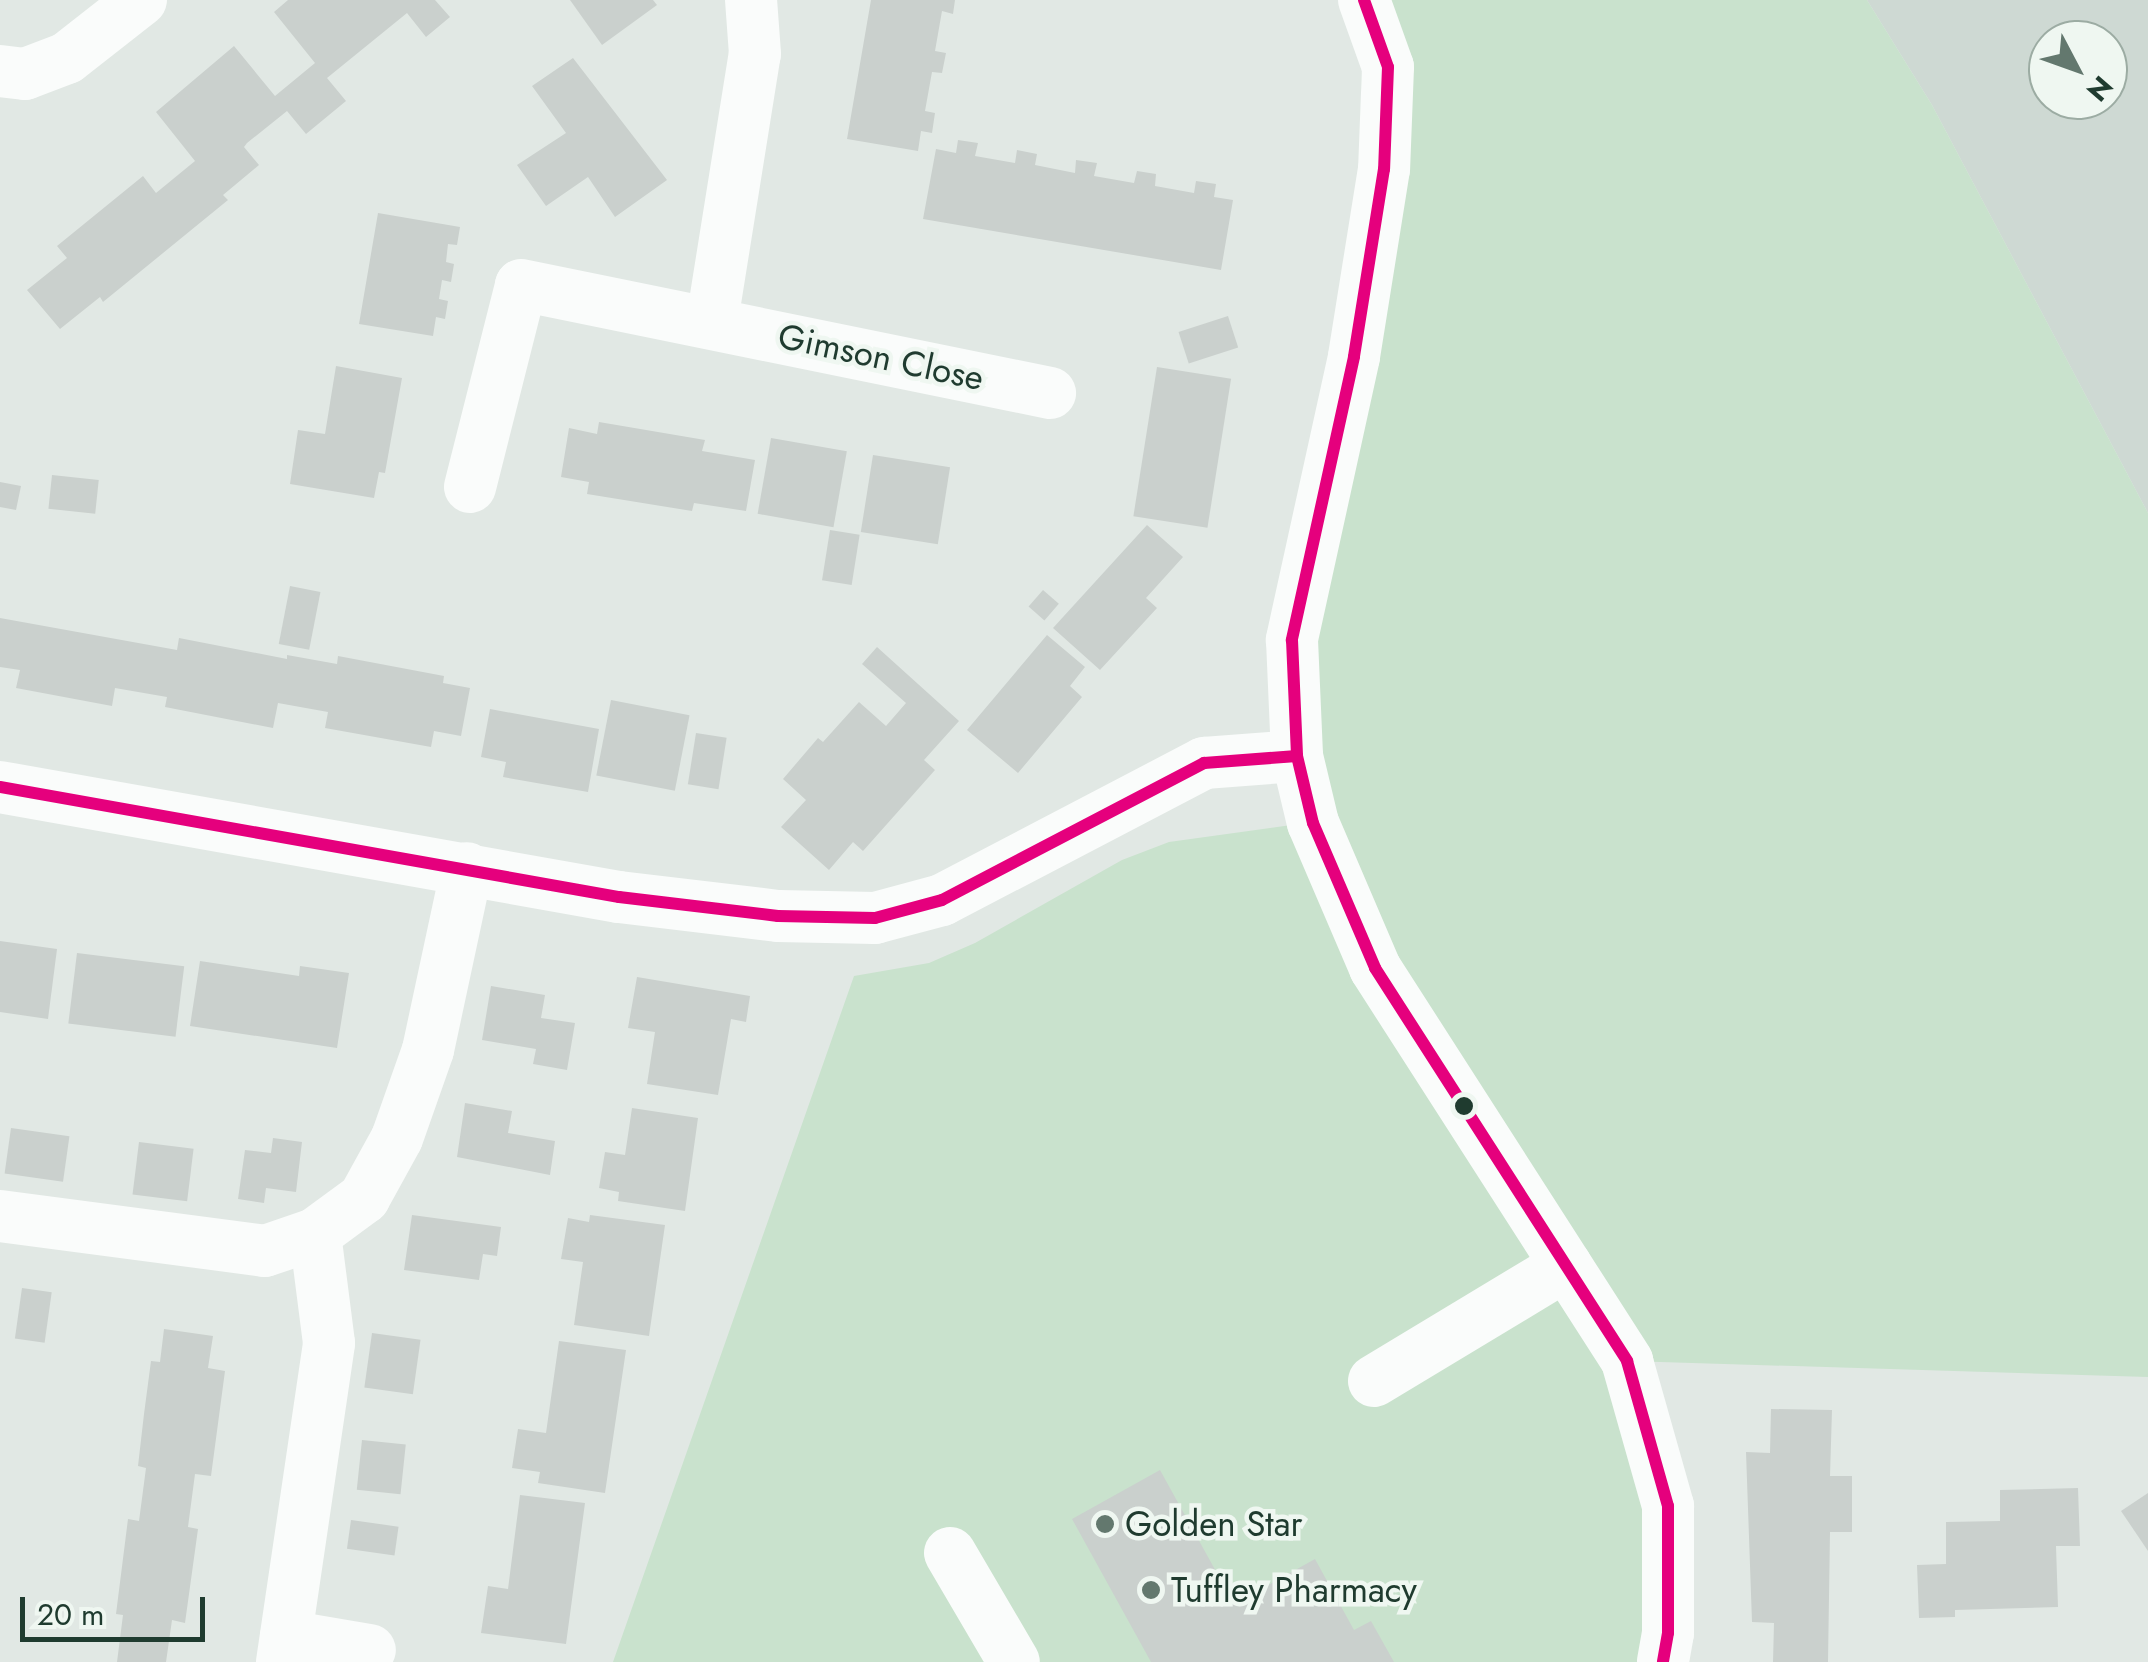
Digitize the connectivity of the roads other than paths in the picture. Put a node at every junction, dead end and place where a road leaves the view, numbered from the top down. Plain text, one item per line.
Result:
1 (141, 0) edge
2 (751, 0) edge
3 (1364, 0) edge
4 (0, 71) edge
5 (712, 321) junction
6 (1050, 393) dead end
7 (470, 487) dead end
8 (1298, 756) junction
9 (0, 787) edge
10 (467, 868) junction
11 (0, 1216) edge
12 (316, 1234) junction
13 (1566, 1266) junction
14 (1374, 1381) dead end
15 (950, 1553) dead end
16 (284, 1649) edge
17 (370, 1650) dead end
18 (1014, 1662) edge
19 (1663, 1662) edge

1 - 4 street
2 - 5 street
3 - 8 street
5 - 6 street, Gimson Close
5 - 7 street, Gimson Close
8 - 10 street
8 - 13 street
9 - 10 street
10 - 12 street
11 - 12 street
12 - 16 street
13 - 14 street
13 - 19 street
15 - 18 street
16 - 17 street

